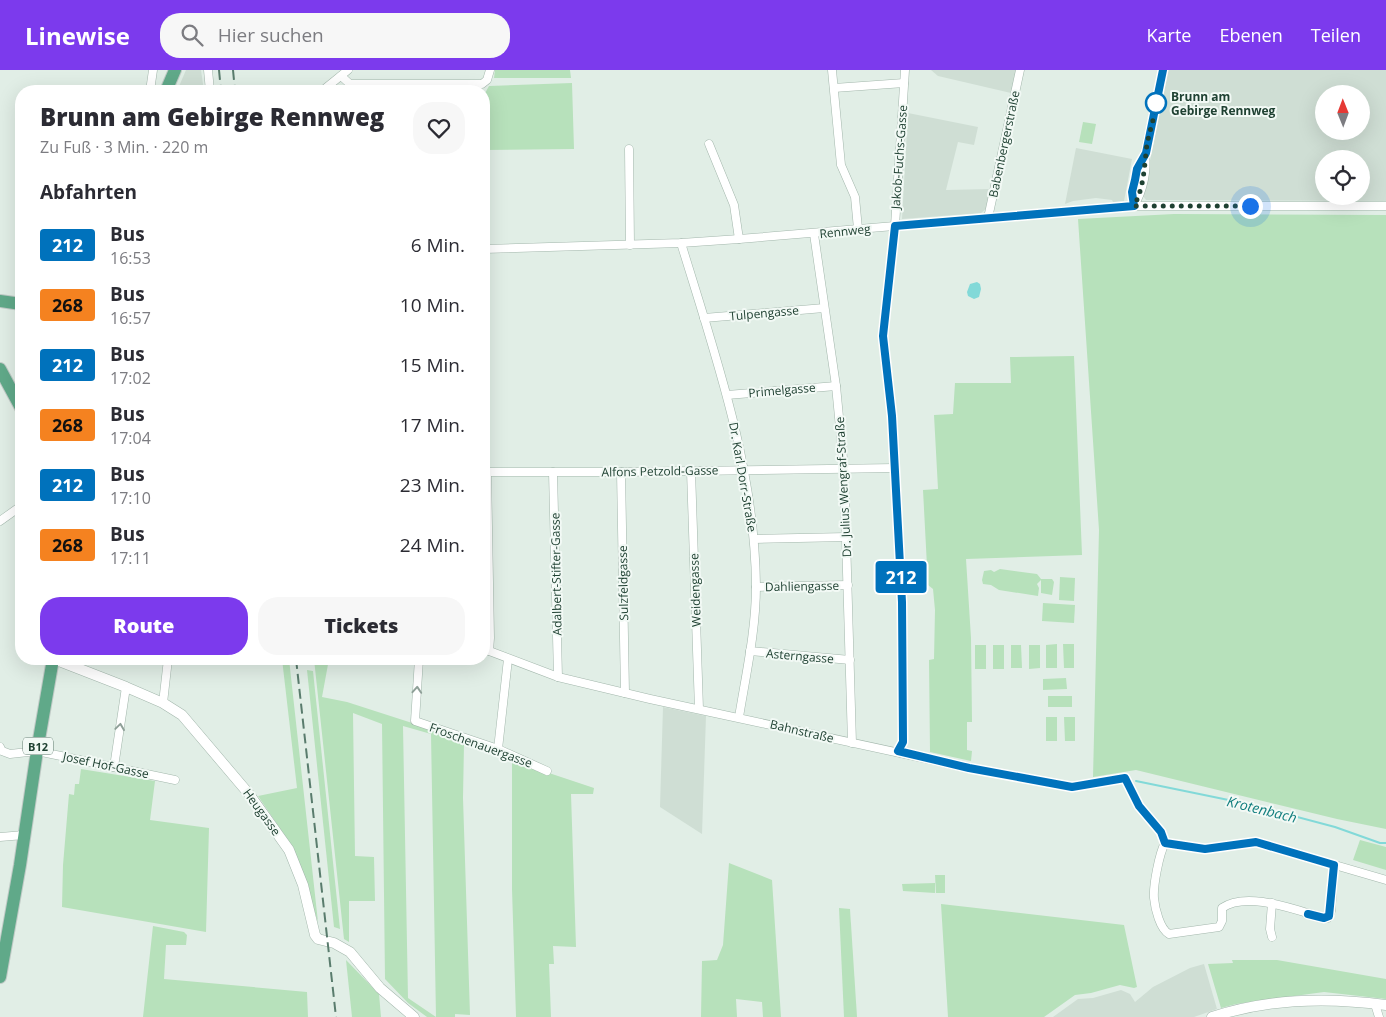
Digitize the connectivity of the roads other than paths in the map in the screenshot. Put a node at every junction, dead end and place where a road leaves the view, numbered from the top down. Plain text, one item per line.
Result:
1 (175, 70) edge
2 (208, 70) edge
3 (490, 70) edge
4 (832, 70) edge
5 (905, 70) edge
6 (1020, 70) edge
7 (1163, 70) edge
8 (345, 73) edge
9 (904, 83) junction
10 (169, 85) edge
11 (209, 85) edge
12 (330, 85) edge
13 (834, 88) junction
14 (710, 144) dead end
15 (629, 149) dead end
16 (1134, 206) junction
17 (1386, 206) edge
18 (988, 218) junction
19 (895, 226) junction
20 (858, 229) junction
21 (814, 234) junction
22 (739, 239) junction
23 (681, 243) junction
24 (630, 245) junction
25 (490, 249) edge
26 (1, 301) edge
27 (15, 303) edge
28 (824, 308) junction
29 (704, 318) junction
30 (0, 369) edge
31 (836, 386) junction
32 (727, 395) junction
33 (15, 397) edge
34 (895, 468) junction
35 (744, 470) junction
36 (844, 470) junction
37 (691, 471) junction
38 (490, 472) edge
39 (553, 472) junction
40 (621, 472) junction
41 (15, 510) edge
42 (0, 521) edge
43 (847, 538) junction
44 (754, 539) junction
45 (848, 585) junction
46 (756, 588) junction
47 (750, 651) junction
48 (490, 652) edge
49 (508, 659) junction
50 (850, 660) junction
51 (53, 665) edge
52 (69, 665) edge
53 (167, 665) edge
54 (419, 665) edge
55 (558, 677) junction
56 (126, 687) junction
57 (625, 693) junction
58 (163, 703) junction
59 (699, 709) junction
60 (739, 717) junction
61 (852, 742) junction
62 (0, 747) edge
63 (498, 749) junction
64 (37, 751) junction
65 (898, 751) junction
66 (114, 767) junction
67 (547, 770) dead end
68 (176, 780) dead end
69 (24, 835) junction
70 (0, 837) edge
71 (1165, 843) junction
72 (1334, 865) junction
73 (1386, 880) edge
74 (1272, 903) junction
75 (1272, 937) dead end
76 (0, 977) edge
77 (1374, 1004) junction
78 (1386, 1006) edge
79 (1231, 1014) edge
80 (414, 1017) edge
81 (1212, 1017) edge
82 (1379, 1017) edge

1 - 10 main road
2 - 11 street
3 - 8 street
4 - 13 street
5 - 9 street, Jakob-Fuchs-Gasse
6 - 18 street, Babenbergerstraße
7 - 16 street
8 - 12 street
9 - 13 street
9 - 19 street, Jakob-Fuchs-Gasse
13 - 20 street
14 - 22 street
15 - 24 street
16 - 17 street, Rennweg
16 - 18 street, Rennweg
18 - 19 street, Rennweg
19 - 20 street, Rennweg
19 - 34 street, Jakob-Fuchs-Gasse
20 - 21 street, Rennweg
21 - 22 street, Rennweg
21 - 28 street, Dr. Julius Wengraf-Straße
22 - 23 street, Rennweg
23 - 24 street, Rennweg
23 - 29 street, Dr. Karl Dorr-Straße
24 - 25 street, Rennweg
26 - 27 main road
28 - 29 street, Tulpengasse
28 - 31 street, Dr. Julius Wengraf-Straße
29 - 32 street, Dr. Karl Dorr-Straße
30 - 33 main road
31 - 32 street, Primelgasse
31 - 36 street, Dr. Julius Wengraf-Straße
32 - 35 street, Dr. Karl Dorr-Straße
34 - 36 street, Alfons Petzold-Gasse
34 - 65 street, Jakob-Fuchs-Gasse
35 - 36 street, Alfons Petzold-Gasse
35 - 37 street, Alfons Petzold-Gasse
35 - 44 street, Dr. Karl Dorr-Straße
36 - 43 street, Dr. Julius Wengraf-Straße
37 - 40 street, Alfons Petzold-Gasse
37 - 59 street, Weidengasse
38 - 39 street, Alfons Petzold-Gasse
39 - 40 street, Alfons Petzold-Gasse
39 - 55 street, Adalbert-Stifter-Gasse
40 - 57 street, Sulzfeldgasse
41 - 42 street
43 - 44 street
43 - 45 street, Dr. Julius Wengraf-Straße
44 - 46 street, Dr. Karl Dorr-Straße
45 - 46 street, Dahliengasse
45 - 50 street, Dr. Julius Wengraf-Straße
46 - 47 street, Dr. Karl Dorr-Straße
47 - 50 street, Asterngasse
47 - 60 street, Dr. Karl Dorr-Straße
48 - 49 street, Bahnstraße
49 - 55 street, Bahnstraße
49 - 63 street
50 - 61 street, Dr. Julius Wengraf-Straße
51 - 64 main road, B12
52 - 56 street, Heugasse
53 - 58 street
63 -> 54 street, Froschenauergasse
55 - 57 street, Bahnstraße
56 - 58 street, Heugasse
66 -> 56 street
57 - 59 street, Bahnstraße
58 - 80 street, Heugasse
59 - 60 street, Bahnstraße
60 - 61 street, Bahnstraße
61 - 65 street, Bahnstraße
62 - 64 street, Josef Hof-Gasse
63 - 67 street, Froschenauergasse
64 - 66 street, Josef Hof-Gasse
64 - 69 main road, B12
65 - 71 street, Bahnstraße
66 - 68 street, Josef Hof-Gasse
69 - 70 street
69 - 76 main road, B12
71 - 72 street
71 - 74 street
72 - 73 street
72 - 74 street
74 - 75 street
77 - 78 street
77 - 79 street
77 - 82 street
79 - 81 street

